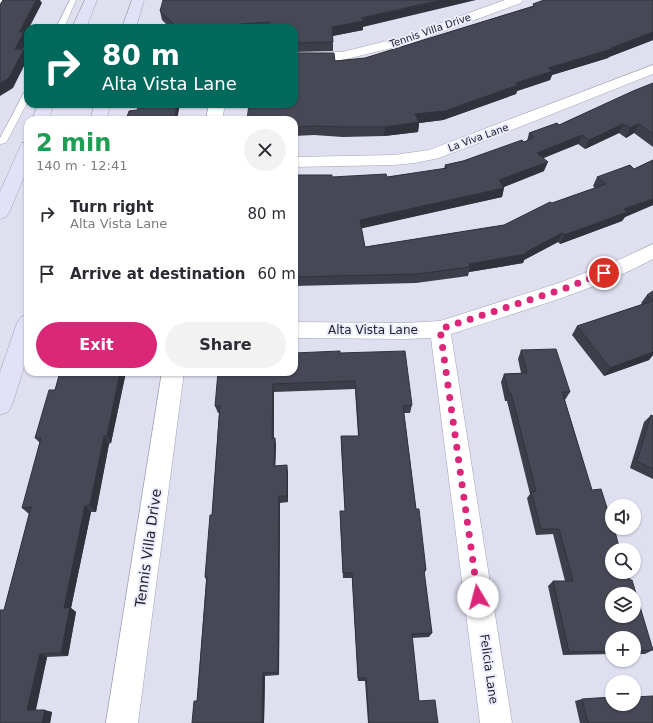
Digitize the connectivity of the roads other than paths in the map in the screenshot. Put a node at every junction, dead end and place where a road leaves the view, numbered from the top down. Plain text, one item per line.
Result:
1 (0, 0) edge
2 (13, 0) edge
3 (73, 0) edge
4 (91, 0) edge
5 (138, 0) edge
6 (517, 0) edge
7 (62, 24) edge
8 (81, 24) edge
9 (130, 24) edge
10 (298, 57) edge
11 (653, 69) edge
12 (24, 101) edge
13 (0, 141) edge
14 (24, 156) edge
15 (298, 162) edge
16 (0, 213) edge
17 (653, 251) edge
18 (440, 329) junction
19 (298, 330) edge
20 (24, 335) edge
21 (172, 376) edge
22 (0, 405) edge
23 (122, 723) edge
24 (496, 723) edge

1 - 2 lane
3 - 7 lane
4 - 8 main road
5 - 9 main road
6 - 10 street, Tennis Villa Drive
11 - 15 street, La Viva Lane
12 - 13 lane
14 - 16 main road
17 - 18 street, Alta Vista Lane
18 - 19 street, Alta Vista Lane
18 - 24 street, Felicia Lane
20 - 22 main road
21 - 23 street, Tennis Villa Drive

